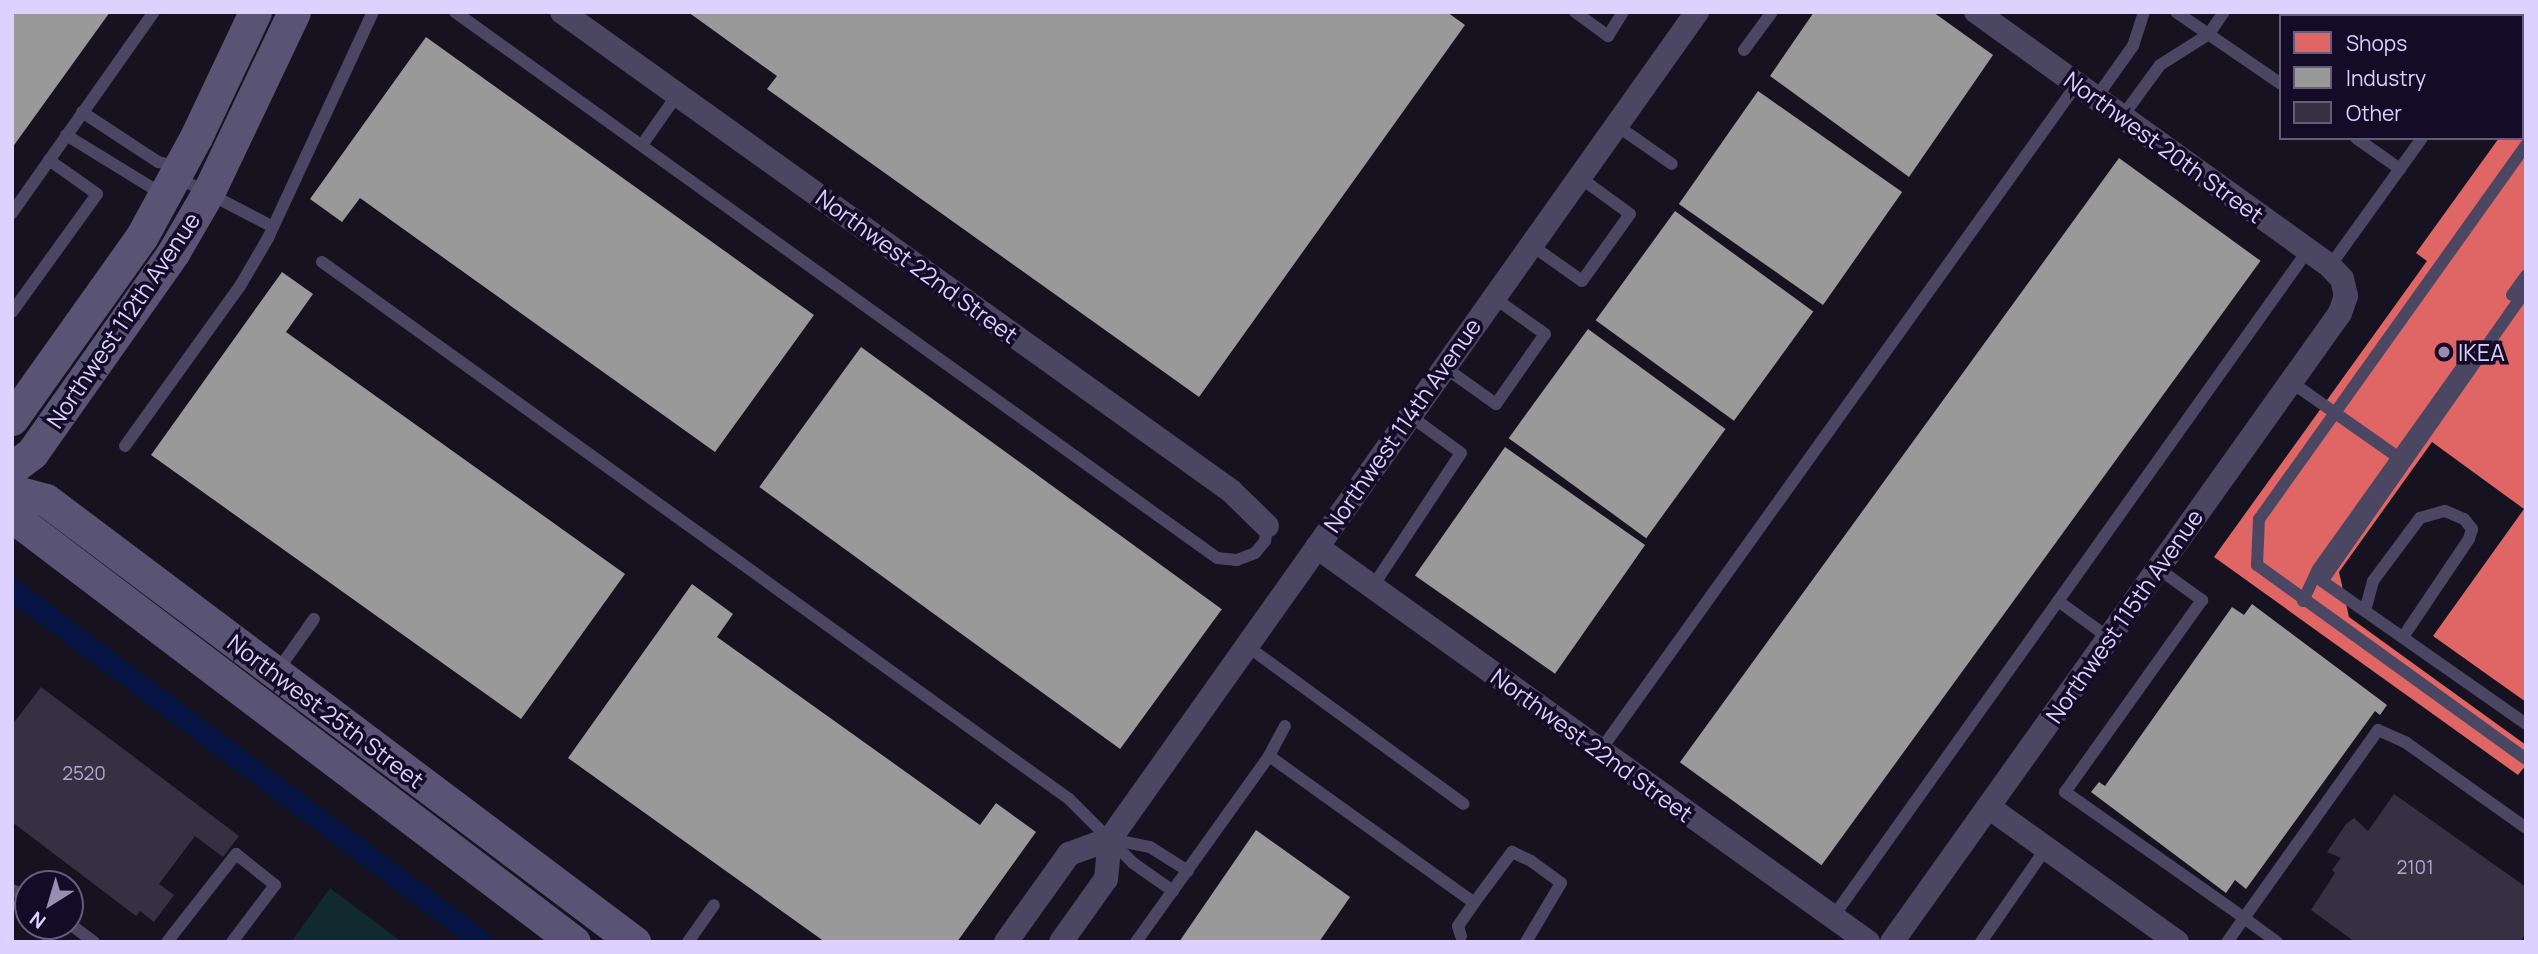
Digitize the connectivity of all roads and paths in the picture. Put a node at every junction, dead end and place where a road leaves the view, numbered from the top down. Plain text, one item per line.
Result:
1 (154, 12) edge
2 (255, 12) edge
3 (294, 12) edge
4 (373, 12) edge
5 (455, 12) edge
6 (562, 12) edge
7 (1575, 12) edge
8 (1623, 12) edge
9 (1697, 12) edge
10 (1772, 12) edge
11 (1976, 12) edge
12 (2144, 12) edge
13 (2176, 12) edge
14 (2224, 12) edge
15 (2209, 34) junction
16 (1744, 50) dead end
17 (2279, 83) edge
18 (2086, 91) junction
19 (677, 95) junction
20 (82, 112) junction
21 (2122, 117) junction
22 (1616, 125) junction
23 (66, 135) junction
24 (2359, 140) edge
25 (2421, 140) edge
26 (642, 145) junction
27 (2526, 145) edge
28 (49, 160) junction
29 (1672, 164) dead end
30 (2400, 169) junction
31 (1579, 177) junction
32 (174, 180) junction
33 (209, 191) junction
34 (12, 213) edge
35 (273, 227) junction
36 (1531, 245) junction
37 (2308, 250) junction
38 (322, 262) dead end
39 (2330, 266) junction
40 (2526, 276) edge
41 (2345, 287) joint
42 (2526, 290) edge
43 (1493, 297) junction
44 (12, 312) edge
45 (1444, 367) junction
46 (2291, 382) junction
47 (1410, 416) junction
48 (12, 419) edge
49 (125, 446) dead end
50 (2405, 463) junction
51 (12, 468) edge
52 (12, 491) edge
53 (12, 516) edge
54 (1267, 526) joint
55 (1317, 547) junction
56 (2156, 567) junction
57 (1373, 586) junction
58 (2058, 601) junction
59 (2303, 601) junction
60 (2365, 611) junction
61 (314, 619) dead end
62 (2108, 637) junction
63 (2403, 637) junction
64 (1247, 646) junction
65 (276, 673) junction
66 (2526, 724) edge
67 (1285, 726) dead end
68 (1600, 751) junction
69 (1269, 756) junction
70 (2526, 759) edge
71 (1464, 804) dead end
72 (1990, 808) junction
73 (2526, 828) edge
74 (1110, 839) junction
75 (2046, 848) junction
76 (1188, 870) junction
77 (1173, 891) junction
78 (1474, 902) junction
79 (714, 905) dead end
80 (1833, 917) junction
81 (2244, 918) junction
82 (1463, 940) edge
83 (167, 942) edge
84 (232, 942) edge
85 (574, 942) edge
86 (634, 942) edge
87 (688, 942) edge
88 (1006, 942) edge
89 (1061, 942) edge
90 (1136, 942) edge
91 (1526, 942) edge
92 (1867, 942) edge
93 (1892, 942) edge
94 (1981, 942) edge
95 (2177, 942) edge
96 (2227, 942) edge
97 (2277, 942) edge

1 - 20 lane
2 - 32 main road, Northwest 112th Avenue
3 - 33 main road, Northwest 112th Avenue
4 - 35 lane
5 - 26 lane
6 - 19 street, Northwest 22nd Street
7 - 8 lane
9 - 22 street, Northwest 114th Avenue
10 - 16 lane
11 - 18 street, Northwest 20th Street
12 - 18 lane
13 - 15 lane
14 - 15 lane
15 - 17 lane
15 - 21 lane
18 - 21 street, Northwest 20th Street
18 - 68 lane
19 - 26 lane
19 - 54 street, Northwest 22nd Street
20 - 23 lane
20 - 32 lane
21 - 37 street, Northwest 20th Street
22 - 29 lane
22 - 31 street, Northwest 114th Avenue
23 - 28 lane
23 - 32 lane
24 - 30 lane
25 - 30 lane
26 - 54 lane
27 - 59 lane
28 - 34 lane
28 - 44 lane
30 - 39 lane
31 - 36 street, Northwest 114th Avenue
31 - 36 lane
32 - 33 lane
32 - 48 main road, Northwest 112th Avenue
33 - 35 lane
33 - 51 main road, Northwest 112th Avenue
35 - 49 lane
36 - 43 street, Northwest 114th Avenue
37 - 39 street, Northwest 20th Street
37 - 58 lane
38 - 74 lane
39 - 41 street, Northwest 20th Street
40 - 59 lane
41 - 46 street, Northwest 115th Avenue
42 - 50 lane
43 - 45 street, Northwest 114th Avenue
43 - 45 lane
45 - 47 street, Northwest 114th Avenue
46 - 50 lane
46 - 56 street, Northwest 115th Avenue
47 - 55 street, Northwest 114th Avenue
47 - 57 lane
50 - 60 lane
52 - 65 main road, Northwest 25th Street
53 - 85 main road, Northwest 25th Street
55 - 57 street, Northwest 22nd Street
55 - 64 street, Northwest 114th Avenue
56 - 62 street, Northwest 115th Avenue
56 - 81 lane
57 - 68 street, Northwest 22nd Street
58 - 62 lane
58 - 80 lane
59 - 70 lane
60 - 63 lane
60 - 63 lane
61 - 65 lane
62 - 72 street, Northwest 115th Avenue
63 - 66 lane
64 - 71 lane
64 - 74 street, Northwest 114th Avenue
65 - 86 main road, Northwest 25th Street
67 - 69 lane
68 - 80 street, Northwest 22nd Street
69 - 76 lane
69 - 78 lane
72 - 75 street
72 - 93 street, Northwest 115th Avenue
73 - 81 lane
74 - 76 lane
74 - 77 lane
74 - 88 street
74 - 89 street, Northwest 114th Avenue
75 - 94 lane
75 - 95 street
76 - 77 lane
77 - 90 lane
78 - 82 lane
78 - 91 lane
79 - 87 lane
80 - 92 street, Northwest 22nd Street
81 - 96 lane
81 - 97 lane
83 - 84 lane

